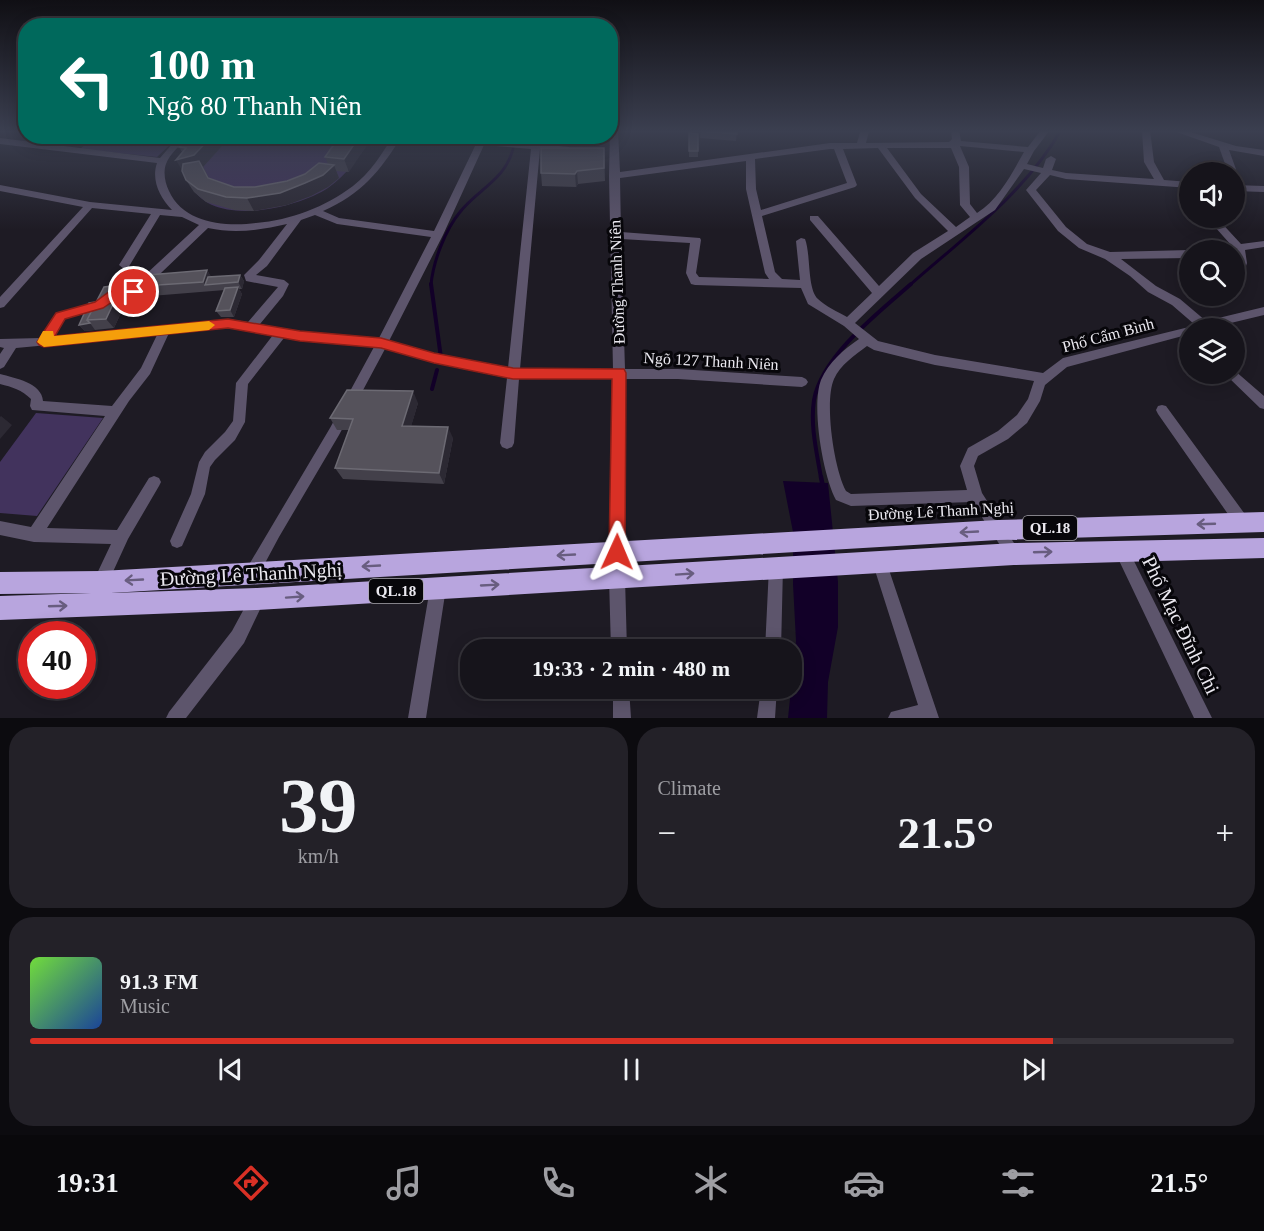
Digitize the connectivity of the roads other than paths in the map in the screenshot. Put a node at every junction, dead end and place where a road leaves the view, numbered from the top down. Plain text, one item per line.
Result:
1 (161, 164) edge
2 (380, 164) edge
3 (471, 164) edge
4 (534, 164) edge
5 (611, 164) edge
6 (703, 164) edge
7 (750, 164) edge
8 (844, 164) edge
9 (894, 164) edge
10 (962, 164) edge
11 (1032, 164) edge
12 (1043, 164) edge
13 (1150, 164) edge
14 (1033, 169) junction
15 (614, 176) junction
16 (1161, 183) junction
17 (1179, 186) edge
18 (1245, 187) edge
19 (0, 188) edge
20 (1264, 189) edge
21 (90, 205) junction
22 (314, 211) junction
23 (157, 212) junction
24 (185, 214) junction
25 (756, 214) junction
26 (298, 217) junction
27 (976, 218) junction
28 (814, 219) dead end
29 (207, 223) junction
30 (1221, 228) edge
31 (955, 232) junction
32 (438, 235) junction
33 (615, 235) junction
34 (1232, 240) edge
35 (801, 241) dead end
36 (1264, 244) edge
37 (1245, 248) edge
38 (1179, 254) edge
39 (1109, 256) junction
40 (124, 265) dead end
41 (779, 283) junction
42 (805, 284) junction
43 (879, 294) junction
44 (0, 304) edge
45 (1264, 311) edge
46 (1191, 318) edge
47 (1236, 318) edge
48 (251, 327) junction
49 (165, 330) junction
50 (282, 332) junction
51 (858, 332) junction
52 (1179, 333) edge
53 (44, 342) junction
54 (6, 343) edge
55 (381, 343) junction
56 (0, 364) edge
57 (619, 373) junction
58 (513, 374) junction
59 (1044, 378) junction
60 (0, 379) edge
61 (802, 382) dead end
62 (1244, 384) edge
63 (1261, 398) edge
64 (1162, 410) dead end
65 (116, 412) junction
66 (507, 443) dead end
67 (154, 482) dead end
68 (976, 495) junction
69 (1242, 522) junction
70 (1264, 522) edge
71 (0, 528) edge
72 (998, 530) junction
73 (34, 535) junction
74 (121, 537) junction
75 (177, 541) dead end
76 (1264, 548) edge
77 (1121, 550) junction
78 (617, 552) junction
79 (1014, 554) junction
80 (879, 561) junction
81 (784, 568) junction
82 (252, 573) junction
83 (616, 578) junction
84 (101, 582) junction
85 (0, 583) edge
86 (438, 588) junction
87 (257, 599) junction
88 (0, 608) edge
89 (619, 639) edge
90 (774, 639) edge
91 (621, 699) edge
92 (768, 699) edge
93 (929, 715) edge
94 (175, 718) edge
95 (417, 718) edge
96 (622, 718) edge
97 (766, 718) edge
98 (897, 718) edge
99 (1203, 718) edge

1 - 24 street
2 - 22 street
3 - 32 street
4 - 58 street
5 - 15 street, Đường Thanh Niên
6 - 15 street
7 - 25 street
8 - 25 street
9 - 31 street
10 - 27 street
11 - 14 street
12 - 14 street
13 - 16 street
14 - 16 street
14 - 27 street
14 - 39 street
15 - 33 street, Đường Thanh Niên
16 - 17 street
18 - 20 street
19 - 21 street
21 - 23 street
21 - 44 street
22 - 26 street
22 - 32 street
23 - 24 street
23 - 40 street
24 - 29 street
25 - 41 street
26 - 29 street
26 - 48 street
27 - 31 street
28 - 43 street
29 - 53 street
30 - 34 street
31 - 43 street
32 - 55 street
33 - 41 street
33 - 57 street, Đường Thanh Niên
35 - 42 street
36 - 37 street
38 - 39 street
39 - 46 street
41 - 42 street
42 - 51 street
43 - 51 street
45 - 47 street
48 - 49 street, Ngõ 127 Thanh Niên
48 - 50 street, Ngõ 127 Thanh Niên
49 - 53 street, Ngõ 127 Thanh Niên
49 - 65 street
50 - 55 street, Ngõ 127 Thanh Niên
50 - 75 street
51 - 59 street
51 - 68 street
52 - 59 street, Phố Cẩm Bình
53 - 54 street, Ngõ 127 Thanh Niên
54 - 56 street
55 - 58 street, Ngõ 127 Thanh Niên
55 - 82 street
57 - 58 street, Ngõ 127 Thanh Niên
57 - 61 street, Ngõ 127 Thanh Niên
57 - 78 street, Đường Thanh Niên
58 - 66 street
59 - 68 street
60 - 65 street
62 - 63 street
64 - 69 street
65 - 73 street
67 - 74 street
68 - 72 street
69 - 70 highway, Đường Lê Thanh Nghị / QL.18
69 -> 72 highway, Đường Lê Thanh Nghị / QL.18
71 - 73 street
72 -> 78 highway, Đường Lê Thanh Nghị / QL.18
72 - 79 street
73 - 74 street
74 - 84 street
76 - 77 highway, QL.18
79 -> 77 highway, QL.18
77 - 99 street, Phố Mạc Đĩnh Chi
78 -> 82 highway, Đường Lê Thanh Nghị / QL.18
78 - 83 street, Đường Thanh Niên
79 - 80 highway, QL.18
80 - 81 highway, QL.18
80 - 93 street
83 -> 81 highway, Đường Lê Thanh Nghị / QL.18
81 - 90 street
82 -> 84 highway, Đường Lê Thanh Nghị / QL.18
86 -> 83 highway, Đường Lê Thanh Nghị / QL.18
83 - 89 street, Đường Thanh Niên
84 - 85 highway, Đường Lê Thanh Nghị / QL.18
87 -> 86 highway, Đường Lê Thanh Nghị / QL.18
86 - 95 street
88 -> 87 highway, Đường Lê Thanh Nghị / QL.18
87 - 94 street
91 - 96 street
92 - 97 street
93 - 98 street

